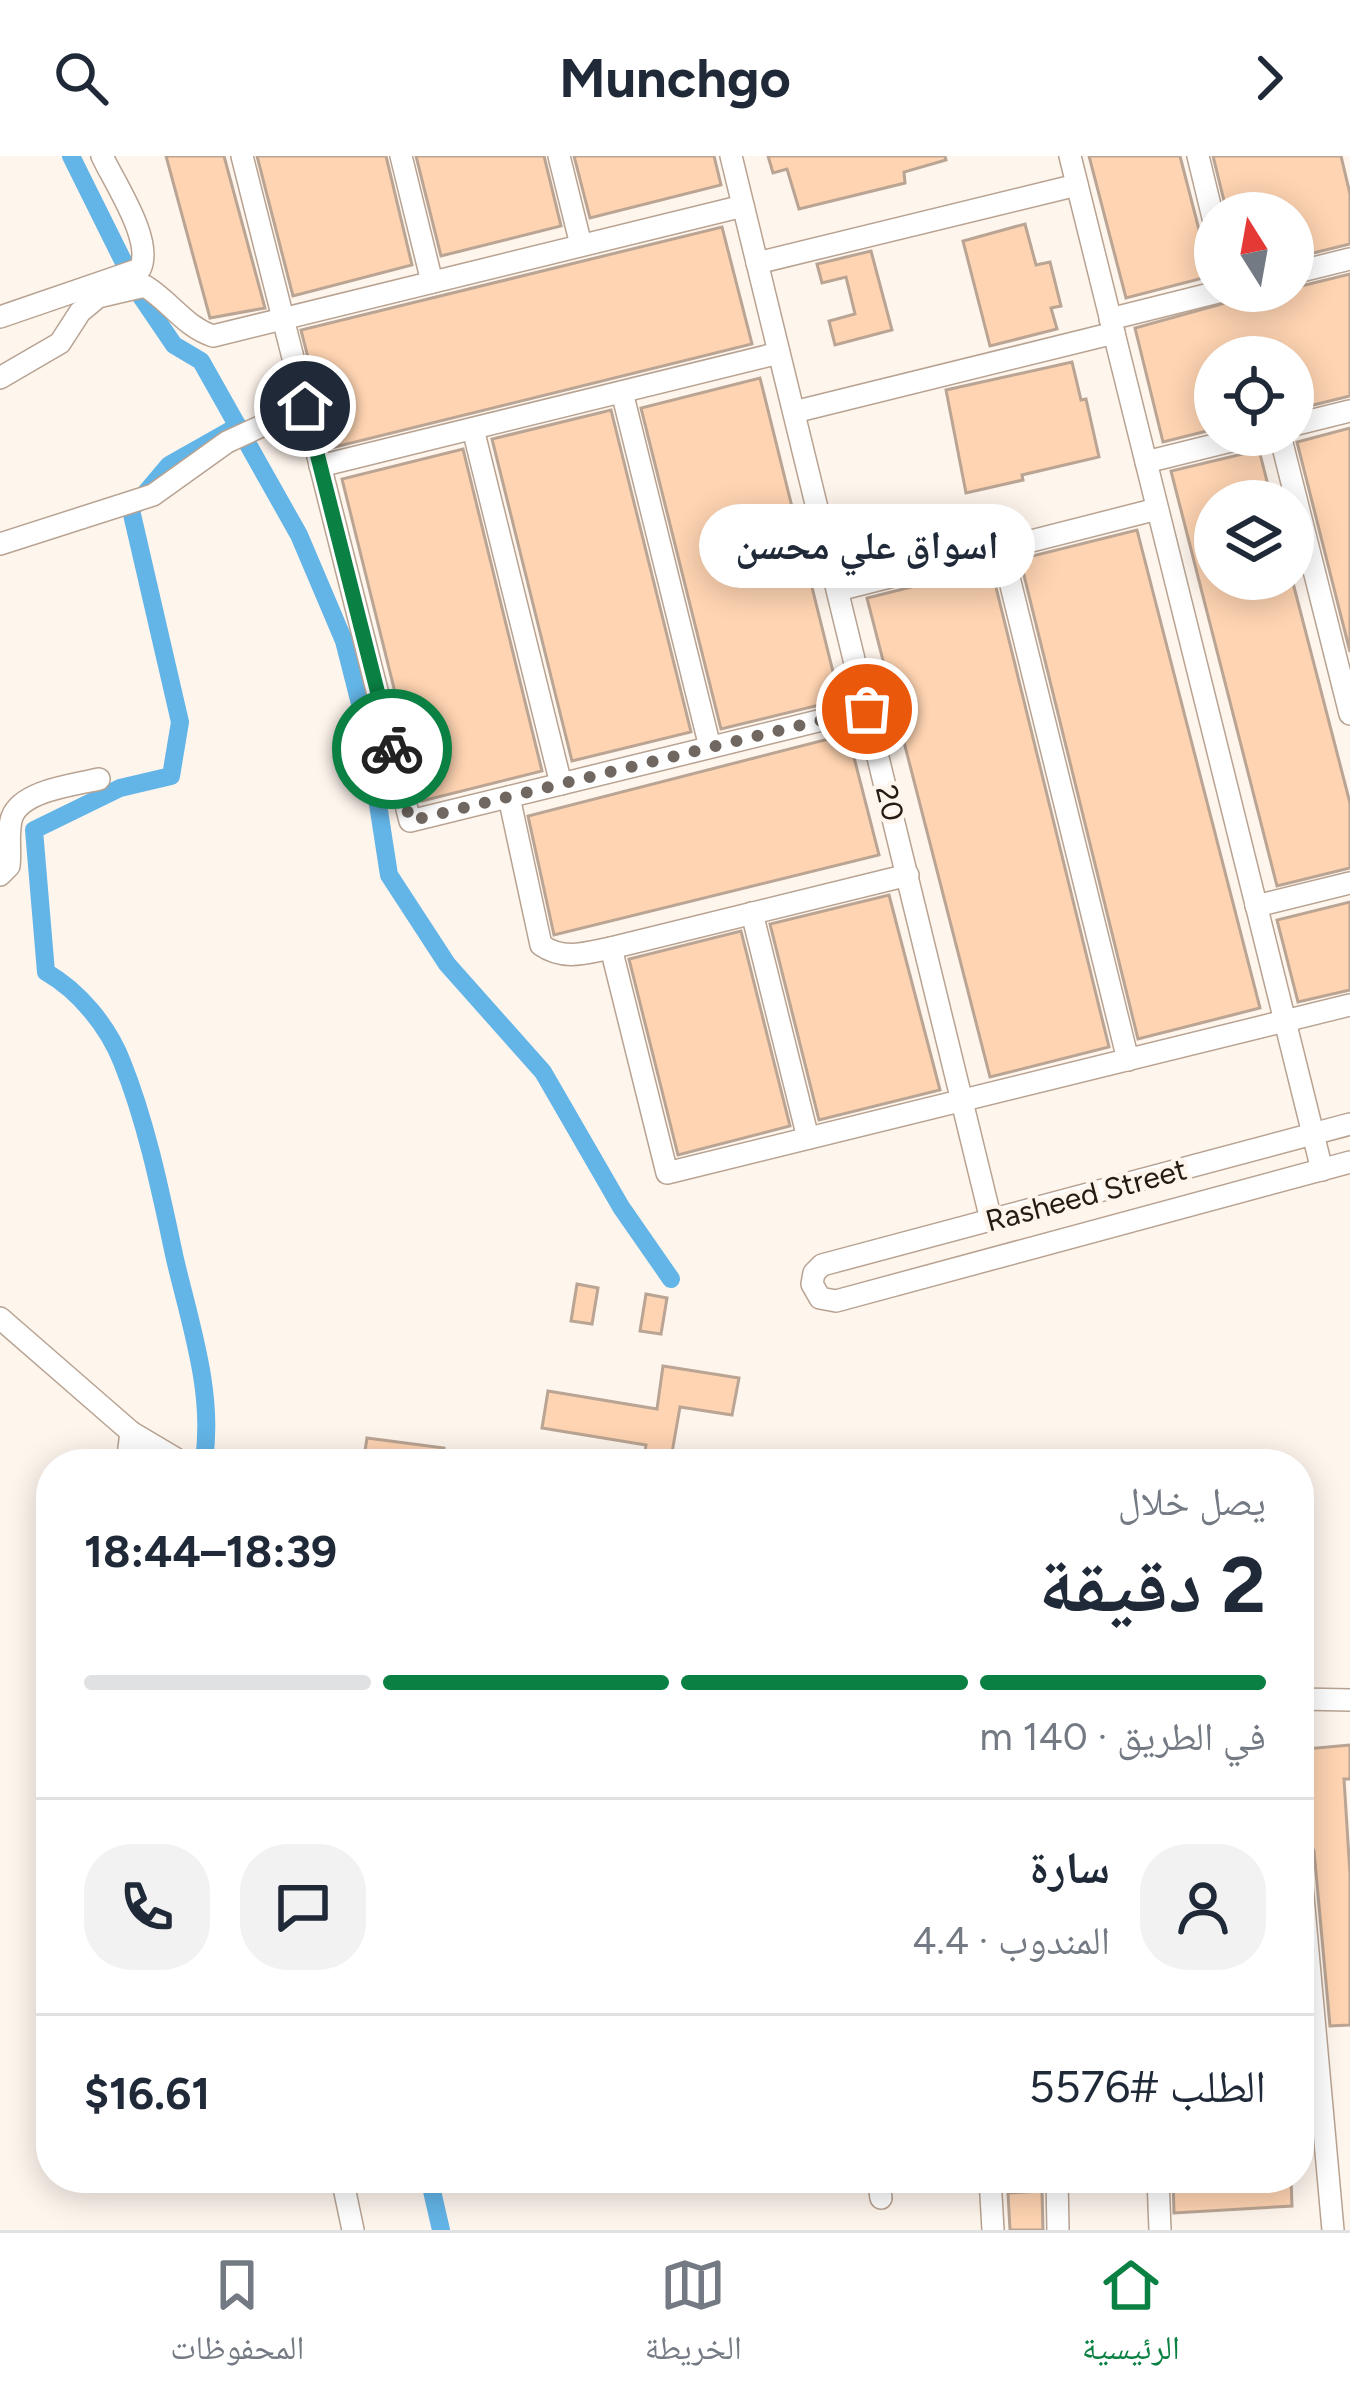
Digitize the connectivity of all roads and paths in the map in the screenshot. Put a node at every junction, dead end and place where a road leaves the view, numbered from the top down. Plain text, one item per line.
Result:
1 (102, 156) edge
2 (242, 156) edge
3 (401, 156) edge
4 (560, 156) edge
5 (731, 156) edge
6 (1070, 156) edge
7 (1198, 156) edge
8 (1077, 184) junction
9 (1207, 192) edge
10 (743, 206) junction
11 (581, 245) junction
12 (1350, 259) edge
13 (757, 263) junction
14 (1314, 268) edge
15 (131, 281) junction
16 (432, 282) junction
17 (1194, 300) edge
18 (0, 317) edge
19 (283, 319) junction
20 (1112, 326) junction
21 (779, 353) junction
22 (0, 378) edge
23 (622, 392) junction
24 (305, 406) junction
25 (1350, 411) edge
26 (794, 412) junction
27 (1314, 420) edge
28 (473, 429) junction
29 (1194, 451) edge
30 (1285, 456) edge
31 (1146, 463) junction
32 (320, 466) junction
33 (1157, 509) junction
34 (0, 544) edge
35 (1002, 549) junction
36 (838, 590) junction
37 (867, 709) junction
38 (1350, 714) edge
39 (710, 747) junction
40 (99, 779) dead end
41 (560, 784) junction
42 (509, 797) junction
43 (0, 875) edge
44 (908, 875) junction
45 (1350, 883) edge
46 (1256, 906) junction
47 (752, 913) junction
48 (611, 948) junction
49 (1350, 1005) edge
50 (1283, 1022) junction
51 (1128, 1060) junction
52 (964, 1100) junction
53 (1350, 1124) edge
54 (1313, 1134) junction
55 (808, 1138) junction
56 (1350, 1162) edge
57 (1322, 1170) junction
58 (991, 1220) junction
59 (0, 1318) edge
60 (131, 1432) junction
61 (129, 1449) edge
62 (160, 1449) edge
63 (1314, 1699) edge
64 (1350, 1700) edge
65 (1314, 2077) edge
66 (345, 2193) edge
67 (991, 2193) edge
68 (1057, 2193) edge
69 (1159, 2193) edge
70 (353, 2230) edge
71 (993, 2230) edge
72 (1058, 2230) edge
73 (1160, 2230) edge
74 (1333, 2230) edge

1 - 15 street
2 - 19 street
3 - 16 street
4 - 11 street
5 - 10 street, 20
6 - 8 street
7 - 9 street
8 - 13 street
8 - 20 street
10 - 11 street
10 - 13 street, 20
11 - 16 street
12 - 14 street
13 - 21 street, 20
15 - 18 street
15 - 19 street
15 - 22 street
16 - 19 street
17 - 20 street
19 - 24 street
20 - 26 street
20 - 31 street
21 - 23 street
21 - 26 street, 20
23 - 28 street
23 - 39 street
24 - 32 street
24 - 34 street
25 - 27 street
26 - 36 street, 20
28 - 32 street
28 - 41 street
29 - 31 street
30 - 38 street
31 - 33 street
32 - 42 street
33 - 35 street
33 - 46 street
35 - 36 street
35 - 51 street
36 - 37 street, 20
37 - 39 street
37 - 44 street, 20
39 - 41 street
40 - 43 street
41 - 42 street
42 - 48 street
44 - 47 street
44 - 52 street, 20
45 - 46 street
46 - 50 street
47 - 48 street
47 - 55 street
48 - 55 street
49 - 50 street
50 - 51 street
50 - 54 street
51 - 52 street
52 - 55 street
52 - 58 street, 20
53 - 54 street, Rasheed Street
54 - 57 street
54 - 58 street, Rasheed Street
56 - 57 street, Rasheed Street
57 - 58 street, Rasheed Street
59 - 60 street
60 - 61 street
60 - 62 street
63 - 64 street
65 - 74 street
66 - 70 street
67 - 71 street
68 - 72 street
69 - 73 street

